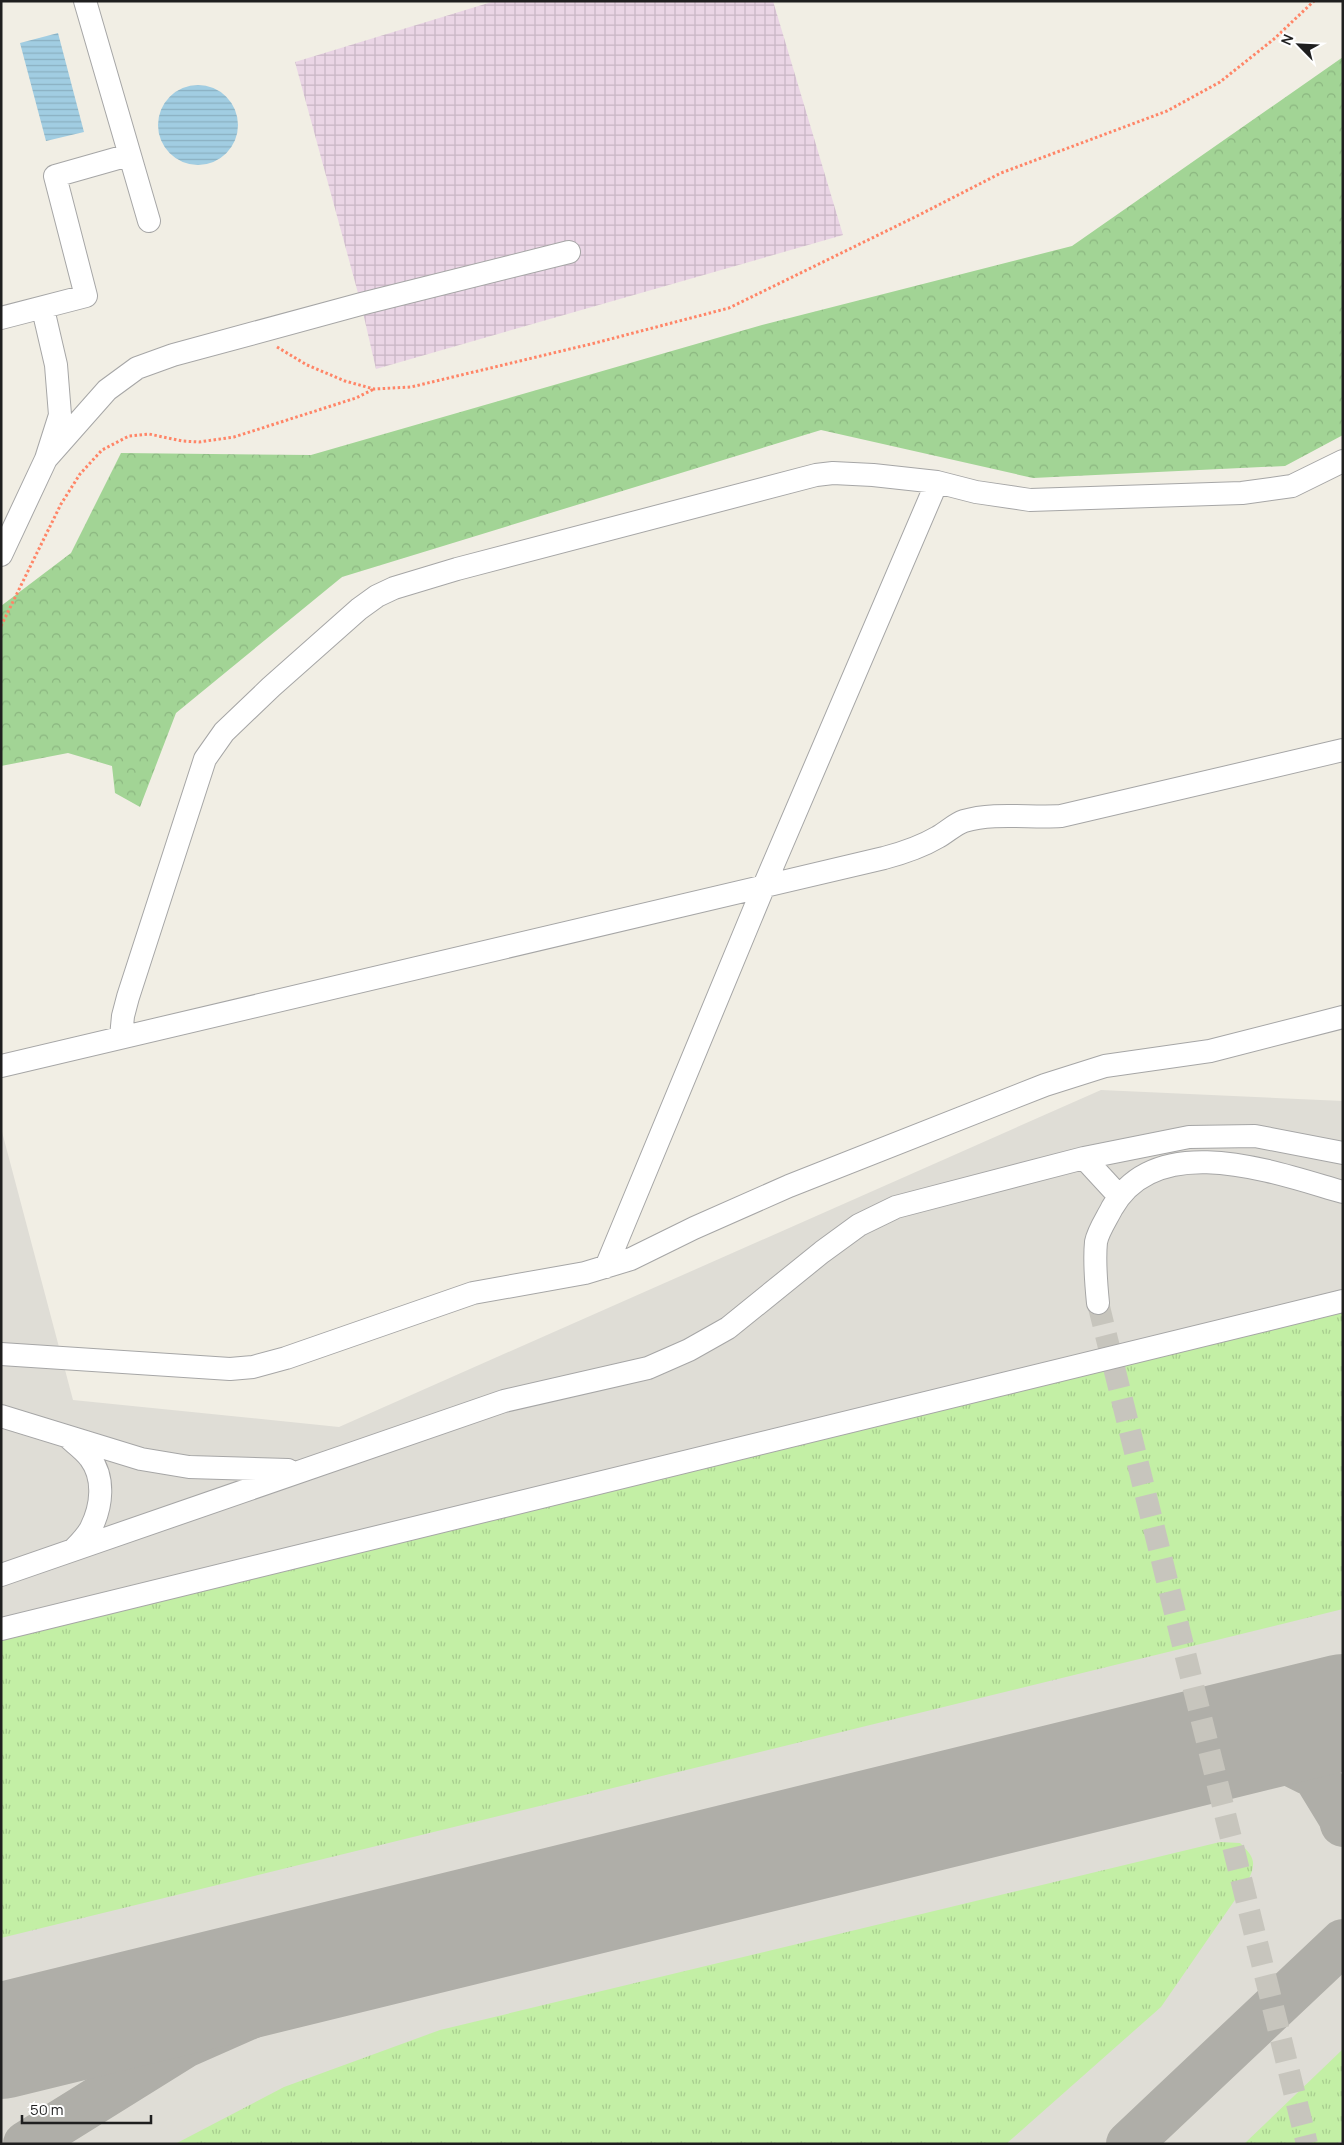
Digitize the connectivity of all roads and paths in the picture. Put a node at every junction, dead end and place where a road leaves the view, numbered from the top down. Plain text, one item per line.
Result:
1 (85, 1) edge
2 (1314, 1) edge
3 (129, 154) junction
4 (149, 222) dead end
5 (569, 252) dead end
6 (44, 309) junction
7 (1, 318) edge
8 (260, 333) junction
9 (374, 389) junction
10 (46, 459) junction
11 (1343, 461) edge
12 (937, 482) junction
13 (1, 555) edge
14 (1, 626) edge
15 (1343, 750) edge
16 (764, 886) junction
17 (1343, 1017) edge
18 (121, 1037) junction
19 (1, 1066) edge
20 (1343, 1153) edge
21 (1084, 1158) junction
22 (1343, 1192) edge
23 (1119, 1196) junction
24 (606, 1267) junction
25 (1343, 1301) edge
26 (1098, 1303) tunnel mouth
27 (1, 1354) edge
28 (1, 1416) edge
29 (67, 1436) junction
30 (301, 1471) junction
31 (74, 1550) junction
32 (1, 1575) edge
33 (1, 1630) edge

1 - 3 lane
2 - 9 path
3 - 4 lane
3 - 6 lane
5 - 8 lane
6 - 7 lane
6 - 10 lane
8 - 9 path
8 - 10 lane
9 - 14 path
10 - 13 lane
11 - 12 lane
12 - 16 lane
12 - 18 lane
15 - 16 lane
16 - 18 lane
16 - 24 lane
17 - 24 lane
18 - 19 lane
20 - 21 lane
21 - 23 lane
21 - 30 lane
22 - 23 lane
23 - 26 lane
24 - 27 lane
25 - 33 lane
28 - 29 lane
29 - 30 lane
29 - 31 lane
30 - 31 lane
31 - 32 lane

